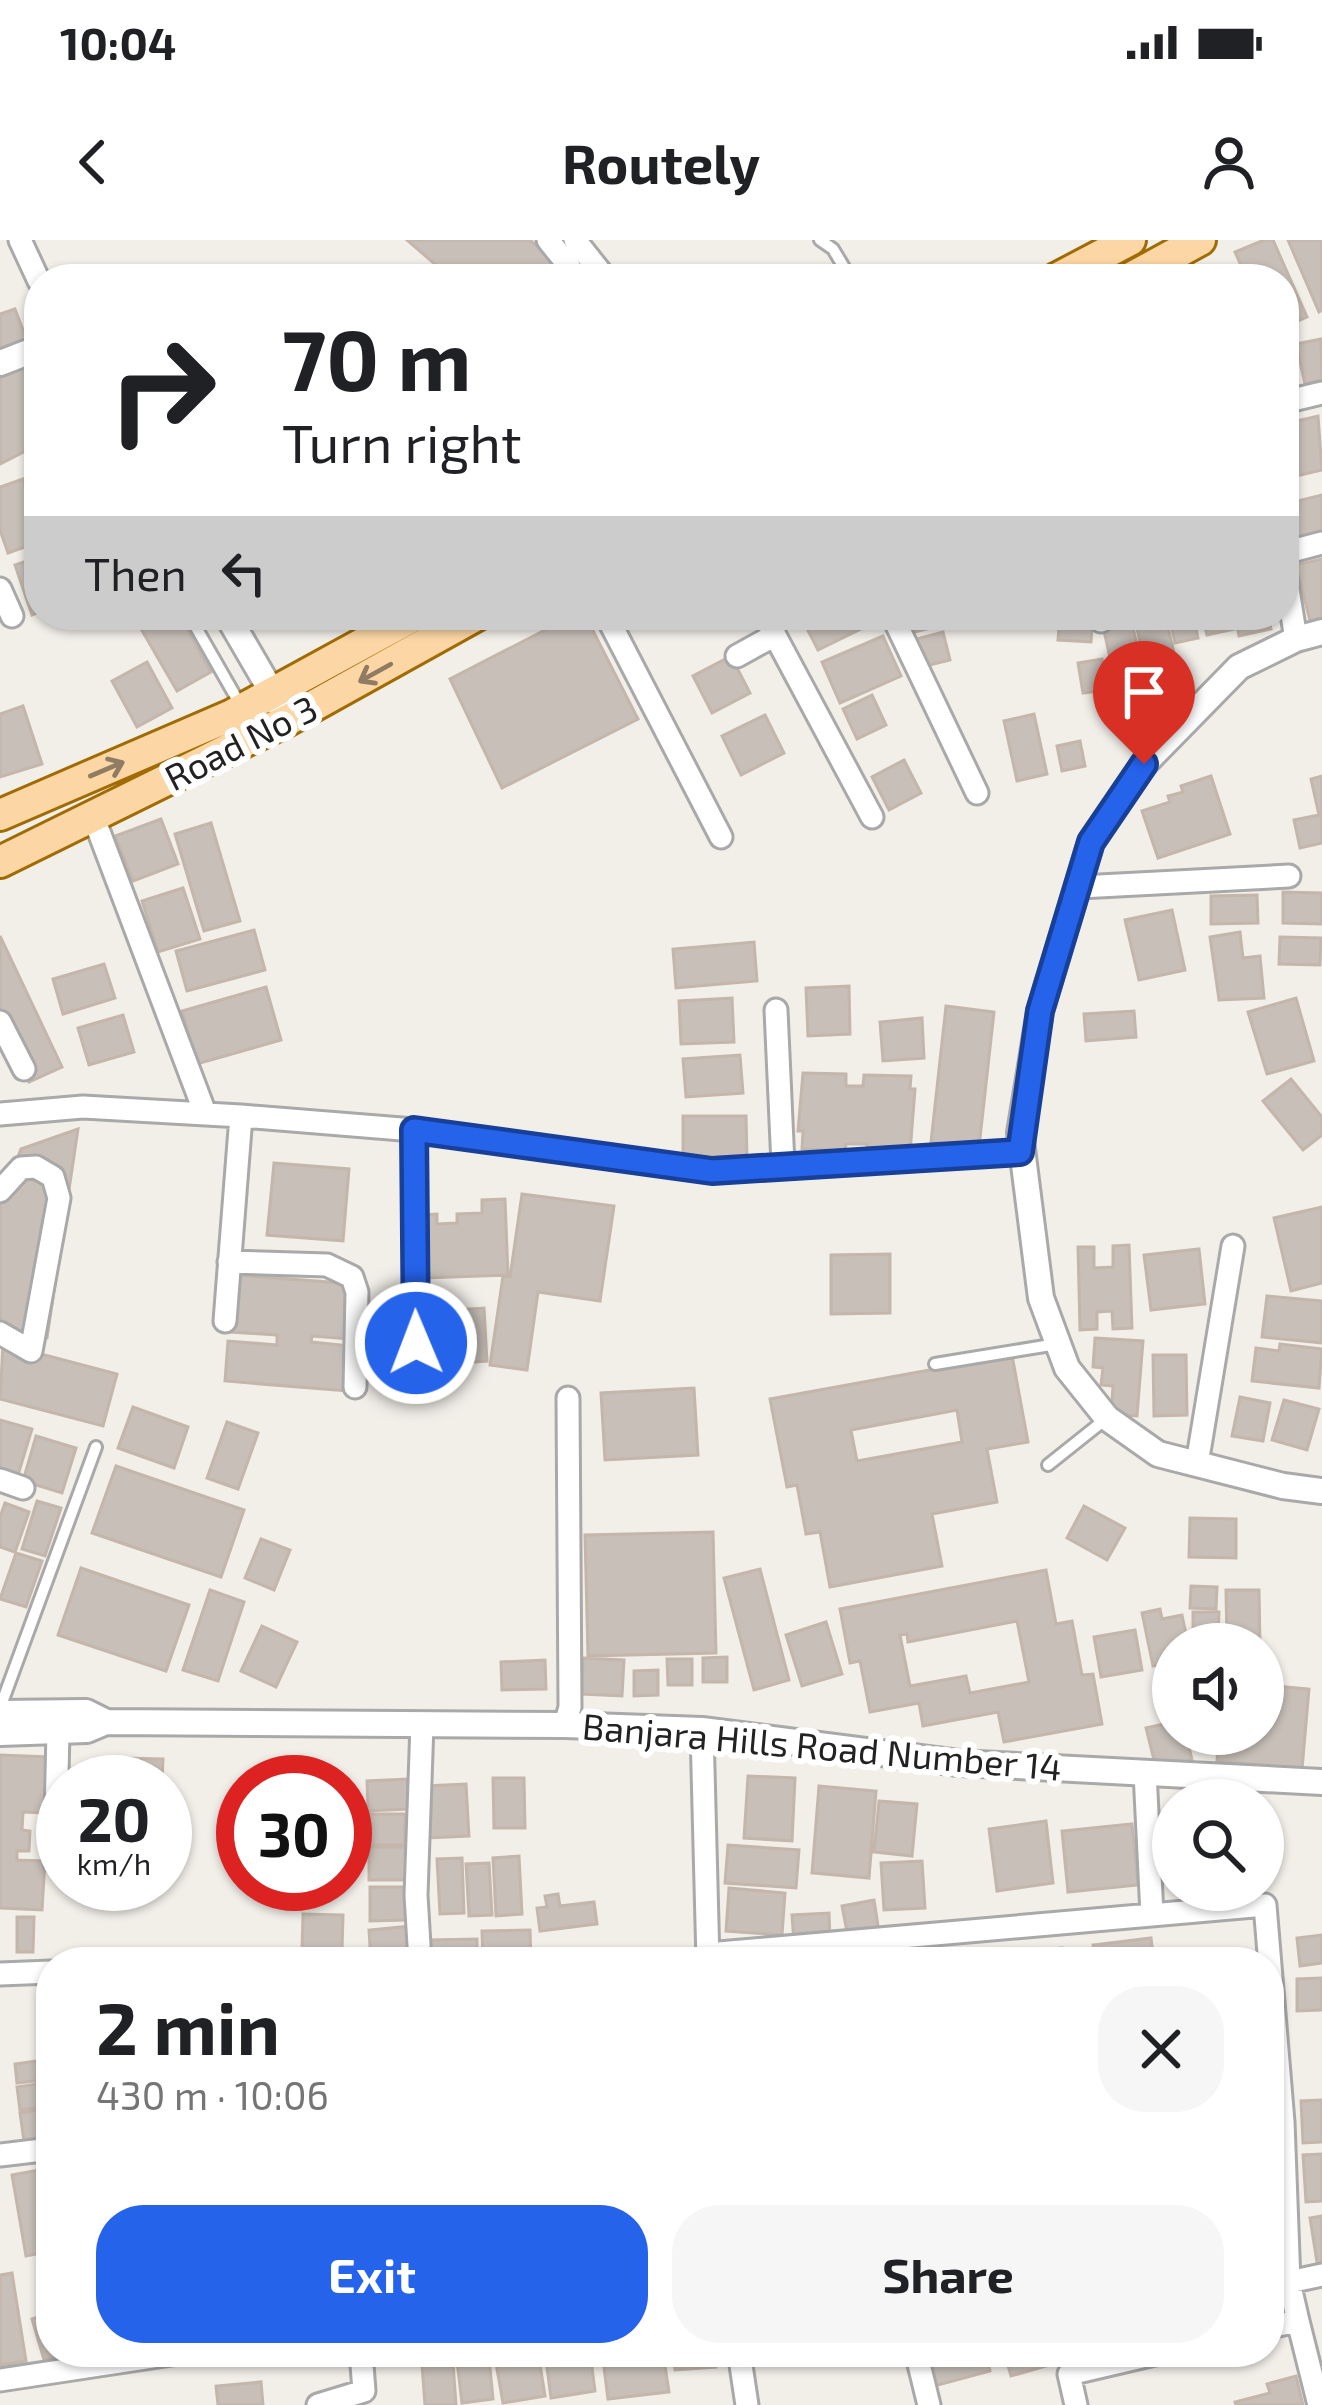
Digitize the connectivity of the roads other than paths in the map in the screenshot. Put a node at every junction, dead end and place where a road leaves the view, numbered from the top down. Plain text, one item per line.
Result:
1 (548, 240) edge
2 (574, 240) edge
3 (820, 240) edge
4 (1130, 240) edge
5 (1200, 240) edge
6 (567, 264) edge
7 (594, 264) edge
8 (842, 264) edge
9 (1084, 264) edge
10 (1156, 264) edge
11 (0, 589) edge
12 (12, 616) dead end
13 (198, 630) edge
14 (236, 630) edge
15 (388, 630) edge
16 (450, 630) edge
17 (614, 630) edge
18 (765, 630) edge
19 (773, 630) edge
20 (899, 630) edge
21 (1295, 630) edge
22 (1322, 632) edge
23 (1296, 639) junction
24 (737, 656) dead end
25 (272, 693) junction
26 (243, 709) junction
27 (288, 720) junction
28 (977, 793) dead end
29 (0, 815) edge
30 (93, 816) junction
31 (872, 818) dead end
32 (721, 837) dead end
33 (0, 862) edge
34 (1289, 876) dead end
35 (1080, 887) junction
36 (776, 1010) dead end
37 (0, 1022) edge
38 (23, 1070) dead end
39 (205, 1113) junction
40 (0, 1114) edge
41 (241, 1116) junction
42 (414, 1130) junction
43 (1020, 1152) junction
44 (783, 1165) junction
45 (0, 1191) edge
46 (1233, 1246) dead end
47 (229, 1262) junction
48 (225, 1321) dead end
49 (0, 1334) edge
50 (416, 1343) dead end
51 (1057, 1344) junction
52 (934, 1364) dead end
53 (355, 1387) dead end
54 (568, 1398) dead end
55 (1107, 1418) junction
56 (96, 1447) dead end
57 (1196, 1464) junction
58 (1048, 1465) dead end
59 (0, 1480) edge
60 (22, 1488) dead end
61 (1322, 1491) edge
62 (0, 1711) edge
63 (106, 1722) junction
64 (422, 1724) junction
65 (565, 1725) junction
66 (702, 1730) junction
67 (58, 1731) junction
68 (0, 1733) edge
69 (57, 1755) edge
70 (1145, 1772) junction
71 (1322, 1782) edge
72 (1152, 1915) junction
73 (419, 1947) edge
74 (708, 1947) edge
75 (822, 1947) edge
76 (1267, 1947) edge
77 (36, 1973) edge
78 (0, 1974) edge
79 (36, 2151) edge
80 (0, 2156) edge
81 (1284, 2222) edge
82 (1322, 2275) edge
83 (1289, 2282) junction
84 (1298, 2320) junction
85 (1284, 2323) edge
86 (86, 2367) edge
87 (363, 2367) edge
88 (741, 2367) edge
89 (920, 2367) edge
90 (1100, 2367) edge
91 (0, 2380) edge
92 (319, 2405) edge
93 (747, 2405) edge
94 (929, 2405) edge
95 (1076, 2405) edge
96 (1319, 2405) edge

1 - 6 street
2 - 7 street
3 - 8 lane
4 - 9 main road
5 - 10 main road
11 - 12 street
13 - 26 lane
14 - 25 street
15 - 25 main road
16 -> 27 main road, Road No 3
17 - 32 street
18 - 24 street
19 - 31 street
20 - 28 street
21 - 23 street
22 - 23 street
23 - 35 street
25 - 26 main road
25 - 27 street
29 -> 26 main road
27 - 30 main road, Road No 3
30 - 33 main road, Road No 3
30 - 39 street
34 - 35 street
35 - 43 street
36 - 44 street
37 - 38 street
39 - 40 street
39 - 41 street
41 - 42 street
41 - 47 street
42 - 44 street
42 - 50 street
43 - 44 street
43 - 51 street
45 - 49 street
46 - 57 street
47 - 48 street
47 - 53 street
51 - 52 lane
51 - 55 street
54 - 65 street
55 - 57 street
55 - 58 lane
56 - 62 lane
57 - 61 street
59 - 60 street
62 - 63 street, Banjara Hills Road Number 14
63 - 64 street, Banjara Hills Road Number 14
63 - 67 street, Banjara Hills Road Number 14
64 - 65 street, Banjara Hills Road Number 14
64 - 73 street
65 - 66 street, Banjara Hills Road Number 14
66 - 70 street, Banjara Hills Road Number 14
66 - 74 street
67 - 68 street, Banjara Hills Road Number 14
67 - 69 street
70 - 71 street, Banjara Hills Road Number 14
70 - 72 street
72 - 75 street
72 - 76 street
77 - 78 street
79 - 80 street
81 - 83 street
82 - 83 street
83 - 84 street
84 - 85 street
84 - 96 street
86 - 91 street
87 - 92 street
88 - 93 street
89 - 94 street
90 - 95 street

